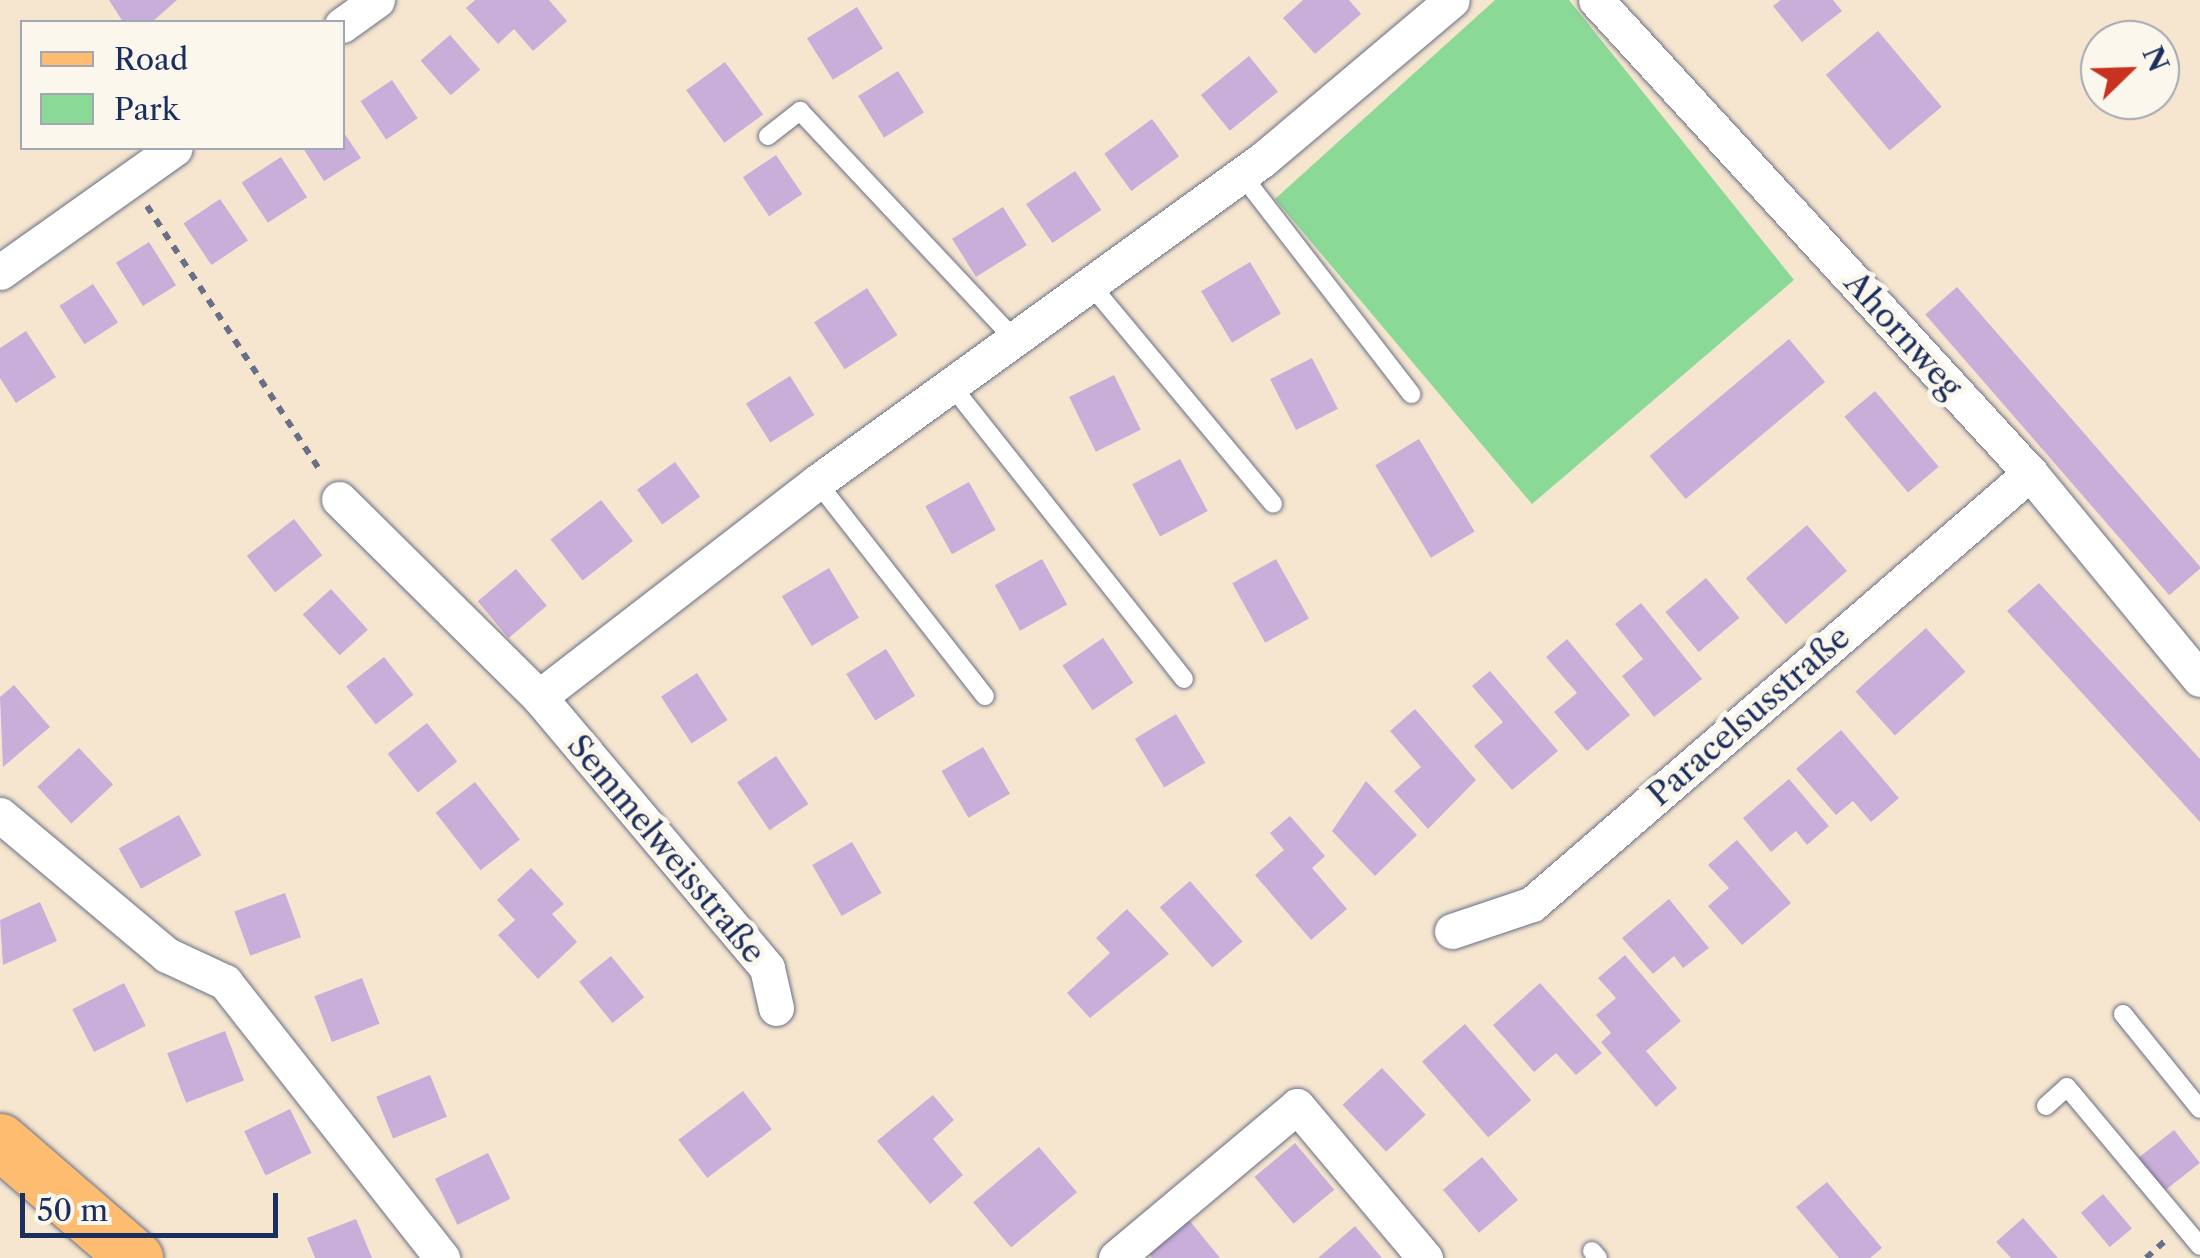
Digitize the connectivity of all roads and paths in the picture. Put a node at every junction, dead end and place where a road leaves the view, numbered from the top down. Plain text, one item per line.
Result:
1 (378, 0) edge
2 (1452, 0) edge
3 (1596, 0) edge
4 (345, 24) edge
5 (768, 136) dead end
6 (172, 150) edge
7 (1242, 174) junction
8 (130, 180) junction
9 (0, 272) edge
10 (1090, 284) junction
11 (1014, 339) junction
12 (951, 385) junction
13 (1411, 394) dead end
14 (2030, 473) junction
15 (817, 482) junction
16 (339, 499) joint
17 (1273, 504) dead end
18 (1184, 679) dead end
19 (2200, 679) edge
20 (985, 696) dead end
21 (539, 697) junction
22 (0, 815) edge
23 (1452, 931) dead end
24 (776, 1008) dead end
25 (2122, 1014) dead end
26 (2046, 1106) dead end
27 (2200, 1110) edge
28 (0, 1141) edge
29 (2200, 1246) edge
30 (135, 1258) edge
31 (442, 1258) edge
32 (1116, 1258) edge
33 (1425, 1258) edge

1 - 4 street
2 - 7 street
3 - 14 street, Ahornweg
5 - 11 lane
6 - 8 street
7 - 10 street
7 - 13 lane
8 - 9 street
8 - 16 path
10 - 11 street
10 - 17 lane
11 - 12 street
12 - 15 street
12 - 18 lane
14 - 19 street, Ahornweg
14 - 23 street, Paracelsusstraße
15 - 20 lane
15 - 21 street
16 - 21 street, Semmelweisstraße
21 - 24 street, Semmelweisstraße
22 - 31 street
25 - 27 lane
26 - 29 lane
28 - 30 main road
32 - 33 street

